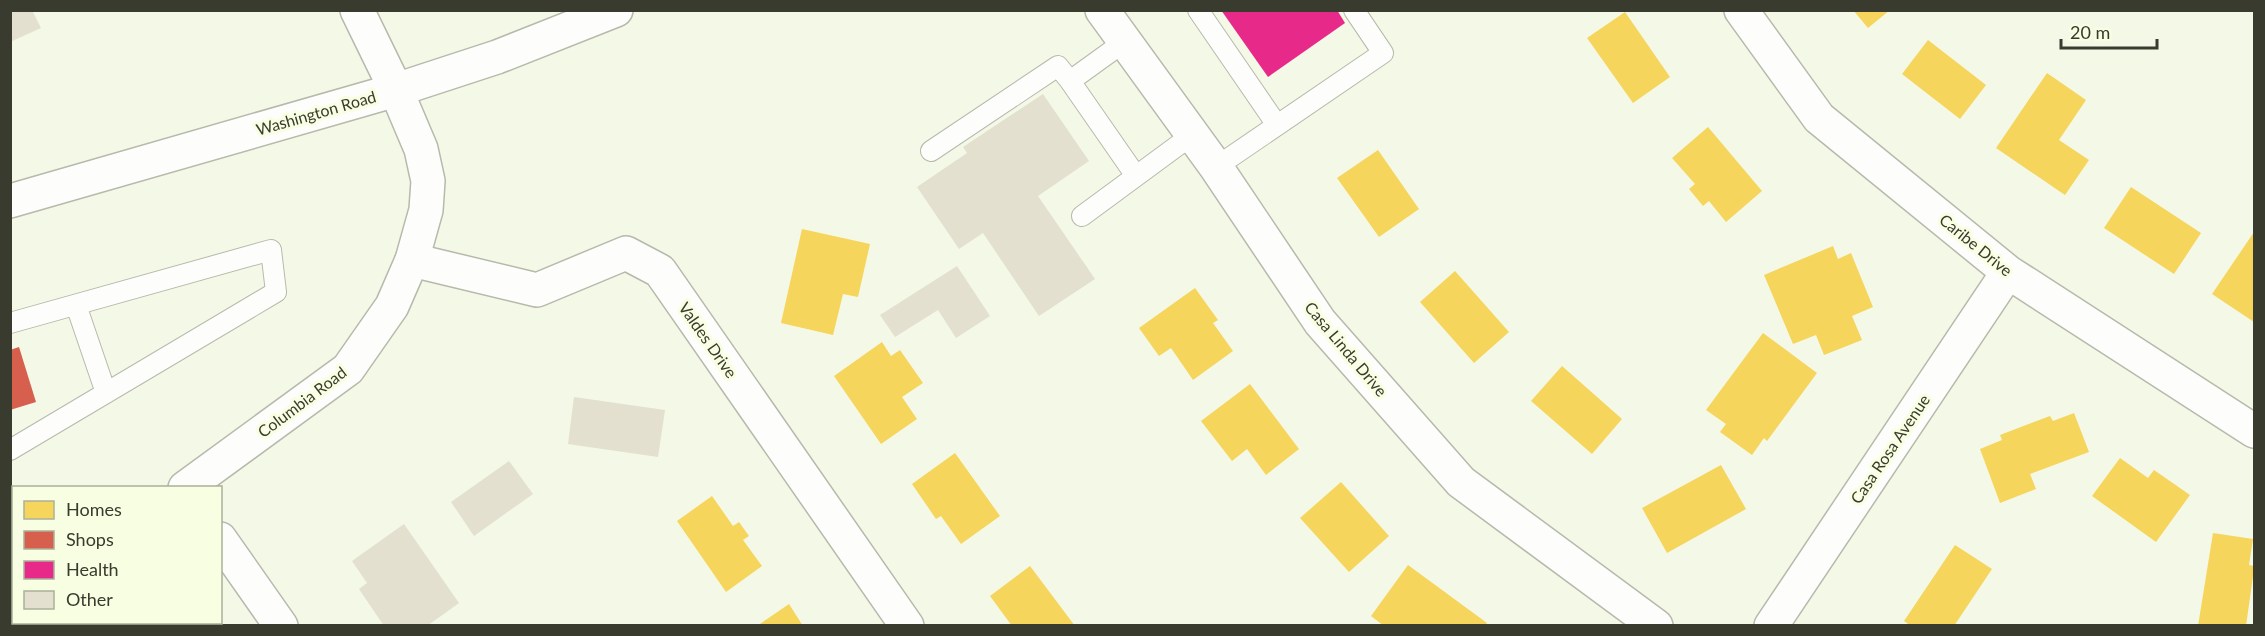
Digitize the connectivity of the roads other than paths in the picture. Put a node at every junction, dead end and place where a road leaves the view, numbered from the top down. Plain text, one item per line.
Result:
1 (357, 10) edge
2 (616, 10) edge
3 (1102, 10) edge
4 (1198, 10) edge
5 (1354, 10) edge
6 (1741, 10) edge
7 (1124, 42) junction
8 (1070, 81) junction
9 (396, 90) junction
10 (1276, 124) junction
11 (1192, 135) junction
12 (931, 151) dead end
13 (1216, 167) junction
14 (1136, 176) junction
15 (10, 201) edge
16 (1082, 216) dead end
17 (412, 260) junction
18 (2008, 272) junction
19 (76, 305) junction
20 (10, 323) edge
21 (106, 393) junction
22 (2254, 431) edge
23 (10, 450) edge
24 (188, 486) edge
25 (222, 542) edge
26 (281, 626) edge
27 (906, 626) edge
28 (1656, 626) edge
29 (1771, 626) edge

1 - 9 street, Columbia Road
2 - 9 street, Washington Road
3 - 7 street, Casa Linda Drive
4 - 10 lane
5 - 10 lane
6 - 18 street, Caribe Drive
7 - 8 lane
7 - 11 street, Casa Linda Drive
8 - 12 lane
8 - 14 lane
9 - 15 street, Washington Road
9 - 17 street, Columbia Road
10 - 13 lane
11 - 13 street, Casa Linda Drive
11 - 14 lane
13 - 28 street, Casa Linda Drive
14 - 16 lane
17 - 24 street, Columbia Road
17 - 27 street, Valdes Drive
18 - 22 street, Caribe Drive
18 - 29 street, Casa Rosa Avenue
19 - 20 lane
19 - 21 lane
19 - 21 lane
21 - 23 lane
25 - 26 street

